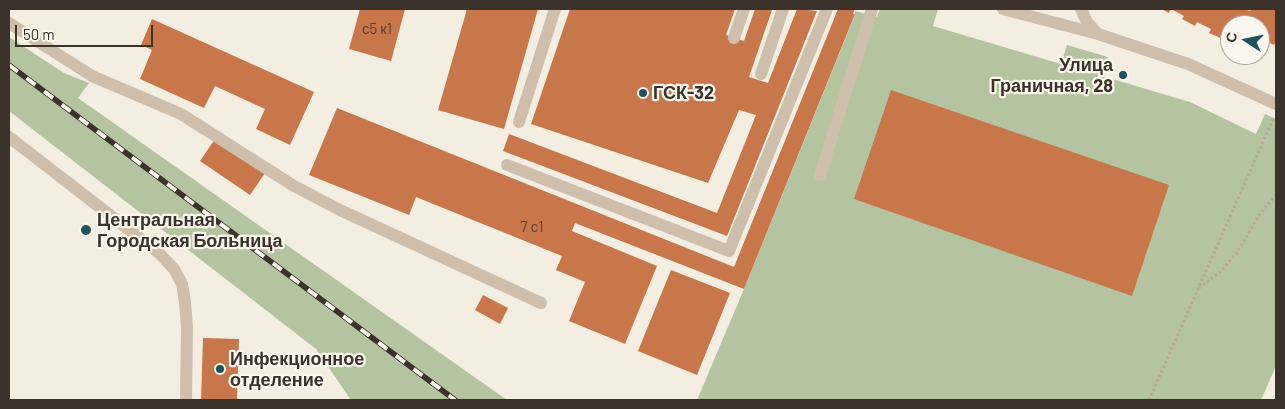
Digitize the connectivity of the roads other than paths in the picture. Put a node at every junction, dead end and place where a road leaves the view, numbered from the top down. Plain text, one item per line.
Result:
1 (555, 9) edge
2 (744, 9) edge
3 (783, 9) edge
4 (827, 9) edge
5 (872, 9) edge
6 (1003, 9) edge
7 (1081, 9) edge
8 (9, 23) edge
9 (1098, 34) junction
10 (734, 38) dead end
11 (761, 74) dead end
12 (1276, 104) edge
13 (520, 122) dead end
14 (9, 137) edge
15 (507, 165) dead end
16 (820, 175) dead end
17 (541, 303) dead end
18 (186, 400) edge

1 - 13 street
2 - 10 street
3 - 11 street
4 - 15 street
5 - 16 street
6 - 9 street
7 - 9 street
8 - 17 street
9 - 12 street
14 - 18 street

